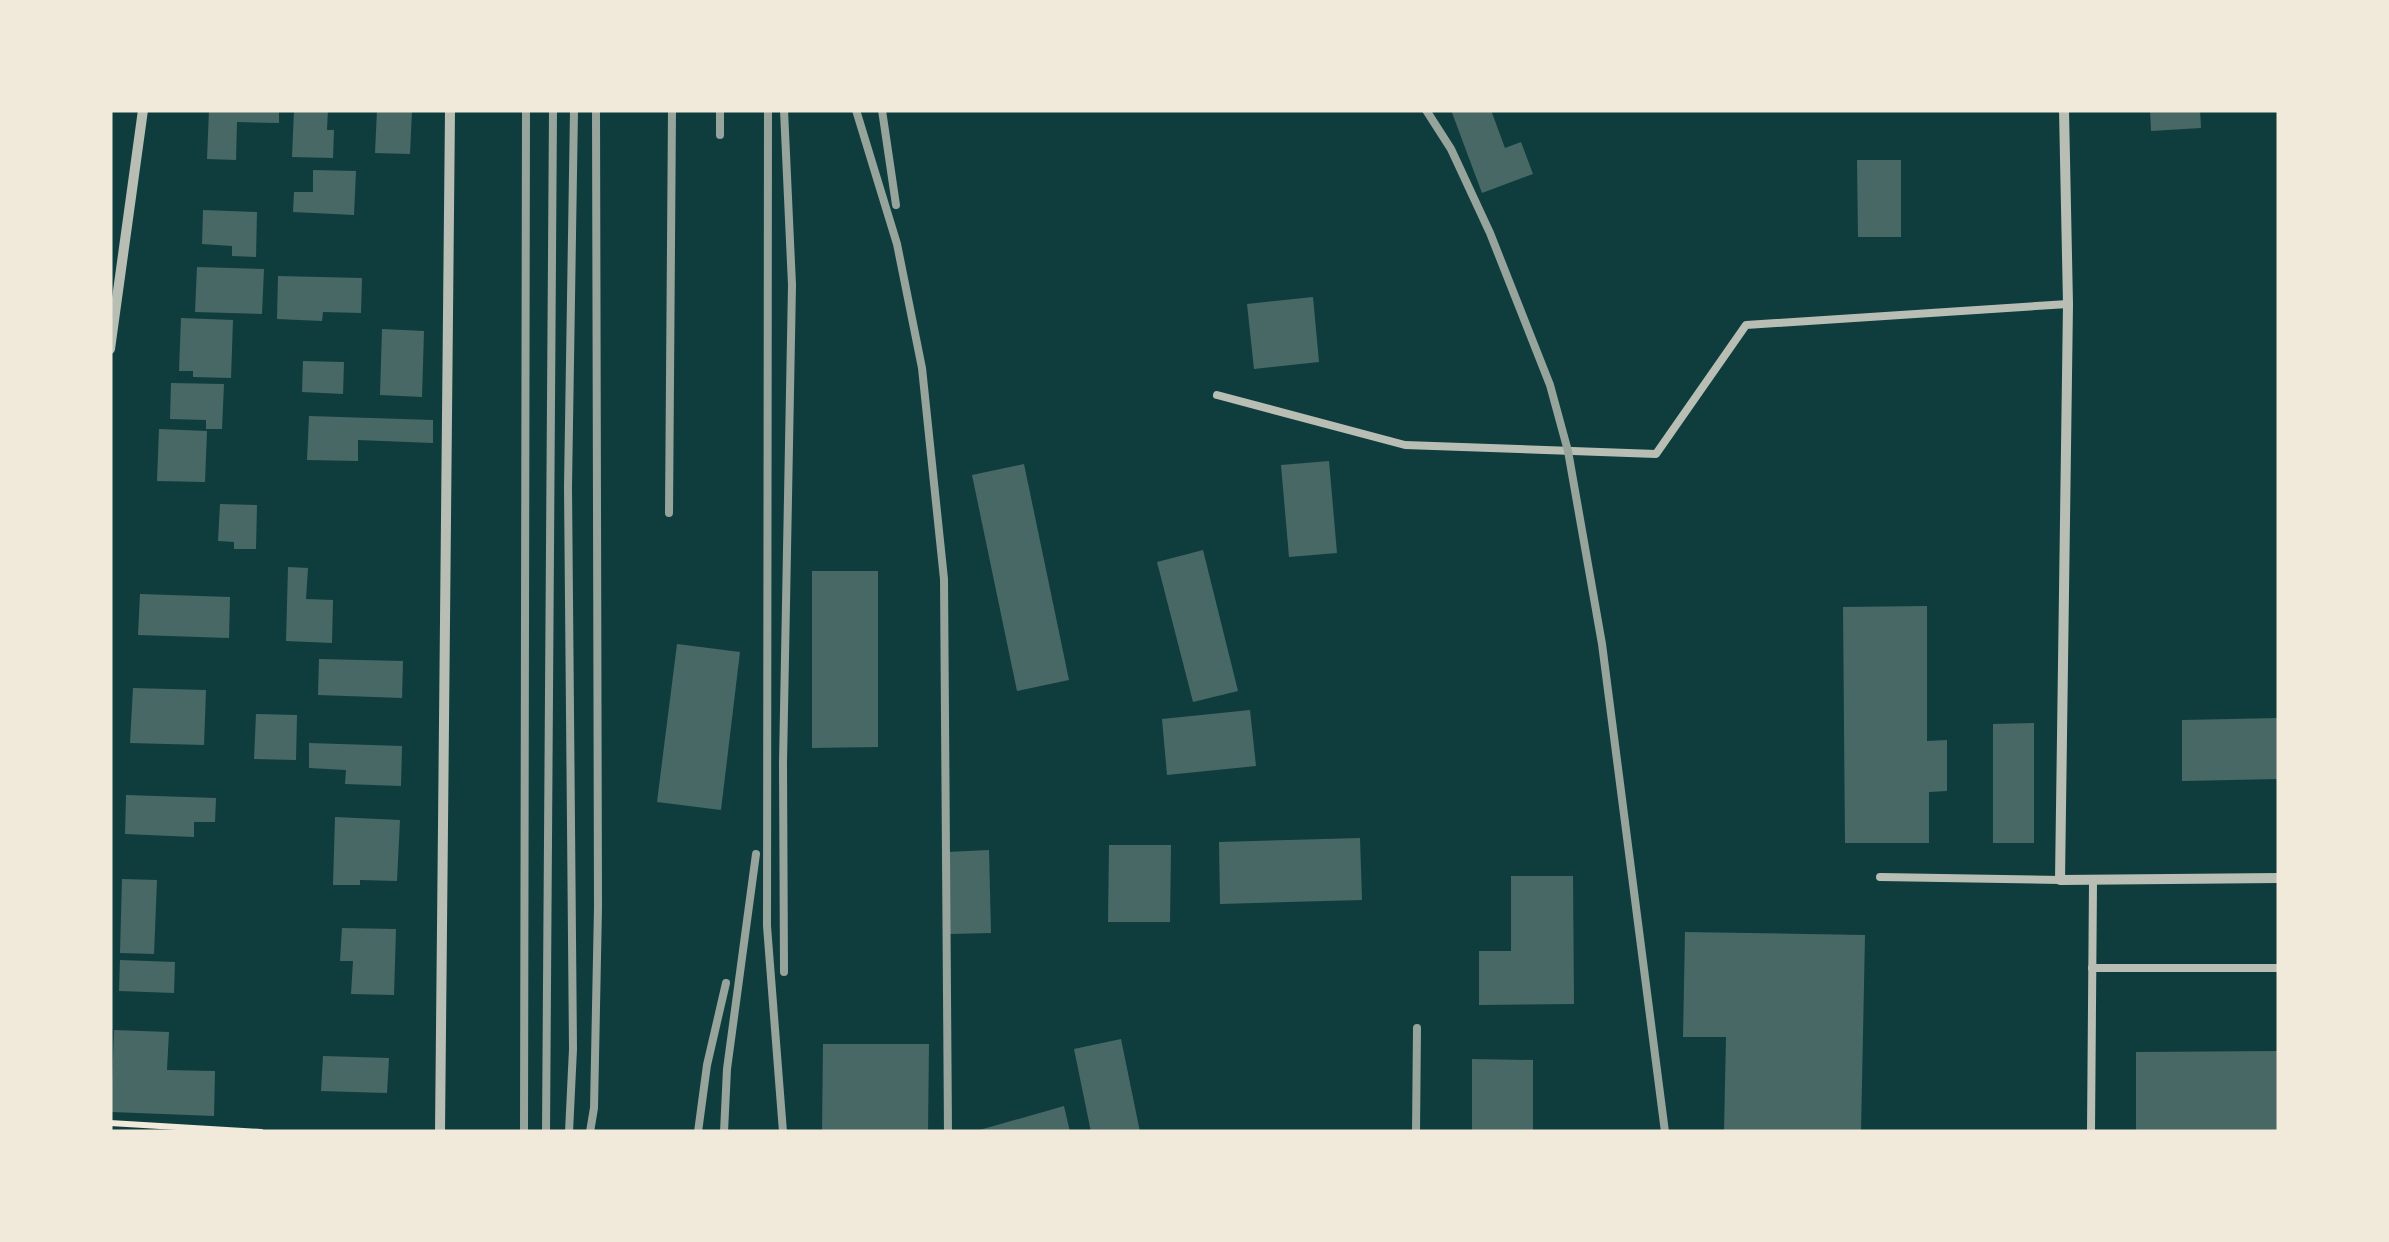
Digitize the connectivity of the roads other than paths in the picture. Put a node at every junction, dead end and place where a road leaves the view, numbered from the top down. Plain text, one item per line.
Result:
1 (143, 110) edge
2 (450, 110) edge
3 (2064, 110) edge
4 (2068, 304) junction
5 (110, 349) edge
6 (1217, 396) dead end
7 (1880, 877) dead end
8 (2279, 878) edge
9 (2060, 880) junction
10 (2093, 882) junction
11 (2092, 968) junction
12 (2279, 968) edge
13 (440, 1132) edge
14 (2091, 1132) edge

1 - 5 street
2 - 13 street
3 - 4 street
4 - 6 lane
4 - 9 street
7 - 9 lane
8 - 10 street
9 - 10 street
10 - 11 lane
11 - 12 lane
11 - 14 lane

